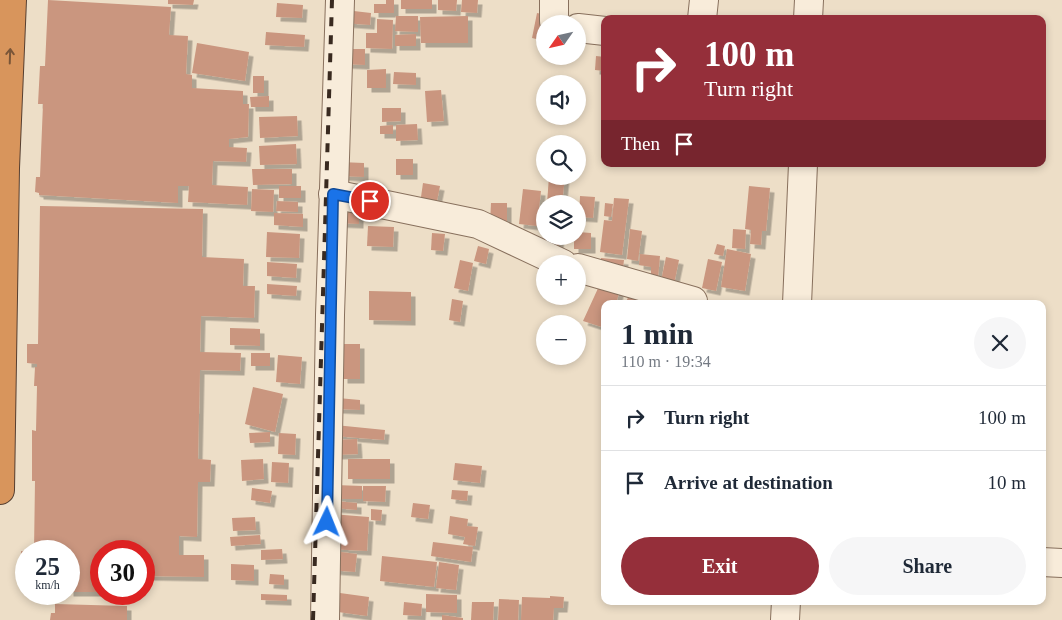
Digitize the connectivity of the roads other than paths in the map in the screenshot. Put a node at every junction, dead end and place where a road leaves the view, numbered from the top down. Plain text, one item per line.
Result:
1 (12, 0) edge
2 (340, 0) edge
3 (554, 0) edge
4 (704, 0) edge
5 (809, 0) edge
6 (554, 15) edge
7 (702, 15) edge
8 (808, 15) edge
9 (586, 29) edge
10 (601, 30) edge
11 (803, 167) edge
12 (333, 194) junction
13 (544, 255) edge
14 (586, 270) edge
15 (690, 300) edge
16 (797, 300) edge
17 (0, 480) edge
18 (0, 490) edge
19 (1046, 562) edge
20 (1062, 563) edge
21 (786, 605) edge
22 (325, 620) edge
23 (785, 620) edge

17 -> 1 highway
2 - 12 street
3 - 6 street
4 - 7 street
5 - 8 street
9 - 10 street
11 - 16 street
12 - 13 street
12 - 22 street
14 - 15 street
17 - 18 highway
19 - 20 street
21 - 23 street

